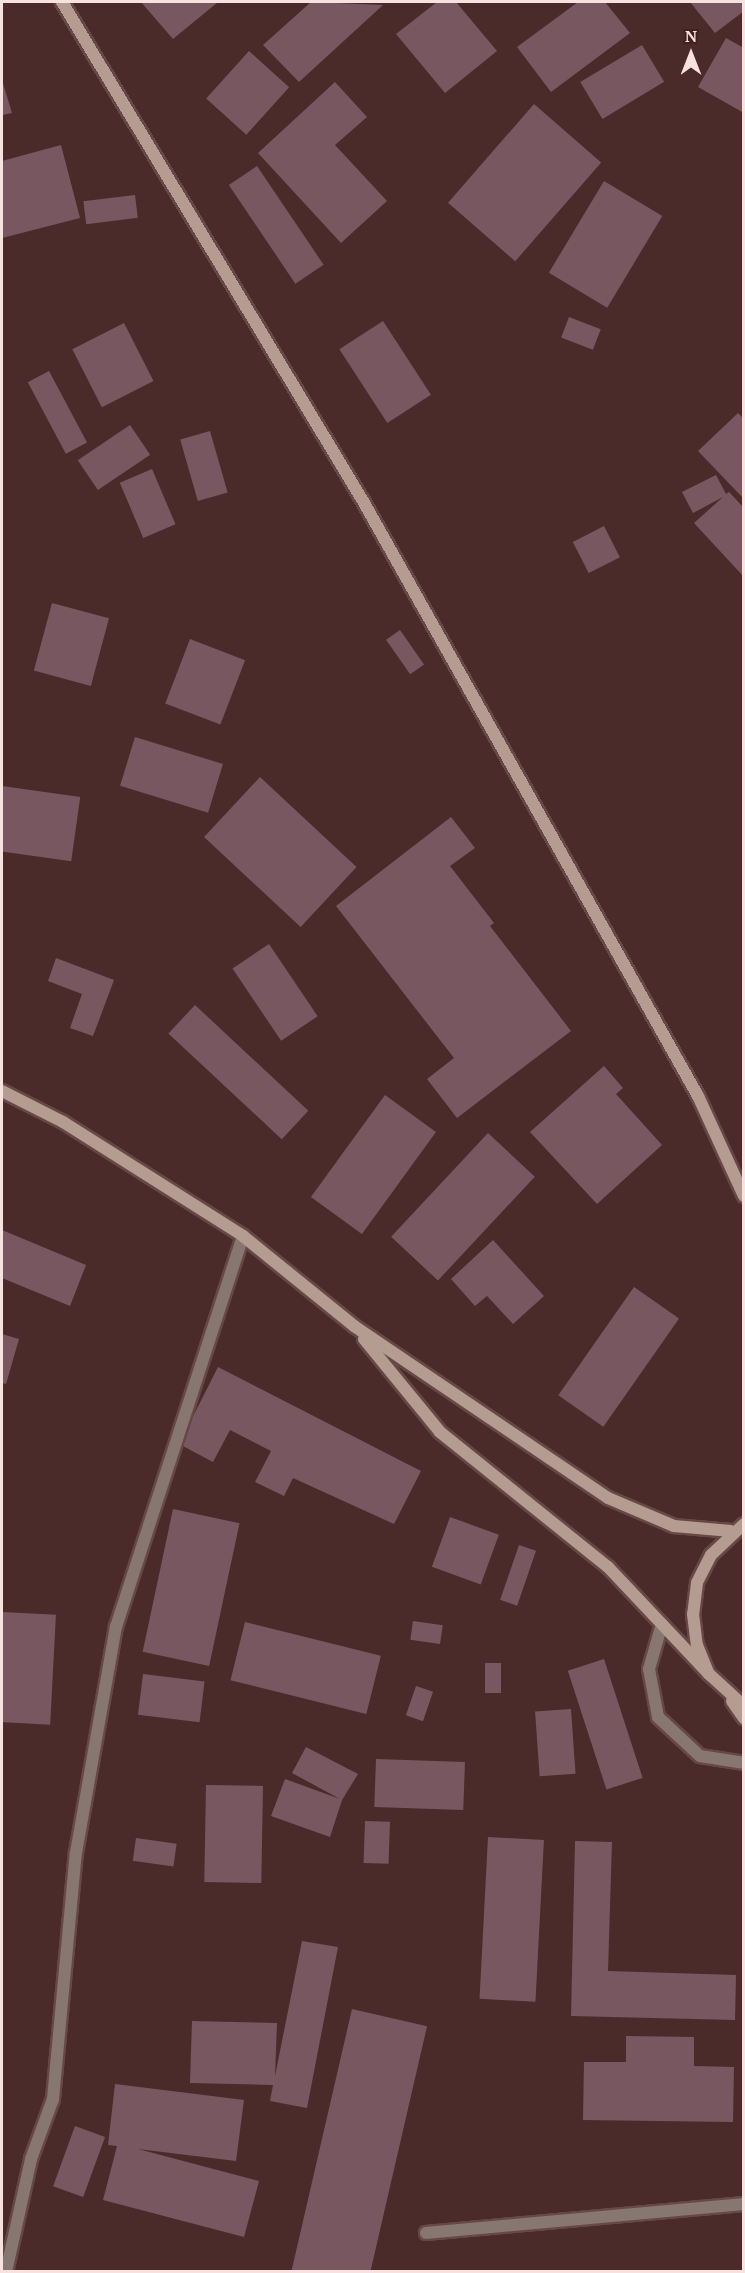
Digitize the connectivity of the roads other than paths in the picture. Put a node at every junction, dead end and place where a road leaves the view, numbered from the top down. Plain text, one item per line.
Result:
1 (62, 2) edge
2 (2, 1091) edge
3 (744, 1196) edge
4 (243, 1236) junction
5 (354, 1326) junction
6 (744, 1524) edge
7 (731, 1531) junction
8 (662, 1624) junction
9 (709, 1674) junction
10 (730, 1697) junction
11 (744, 1706) edge
12 (744, 1718) edge
13 (744, 1763) edge
14 (744, 2204) edge
15 (426, 2233) dead end
16 (6, 2271) edge

1 - 3 main road
2 - 4 main road
4 - 5 main road
4 - 16 street
5 - 7 main road
5 - 8 main road
6 - 7 main road
7 - 9 main road
8 - 9 main road
8 - 13 street
9 - 10 main road
10 - 11 main road
10 - 12 main road
14 - 15 street

